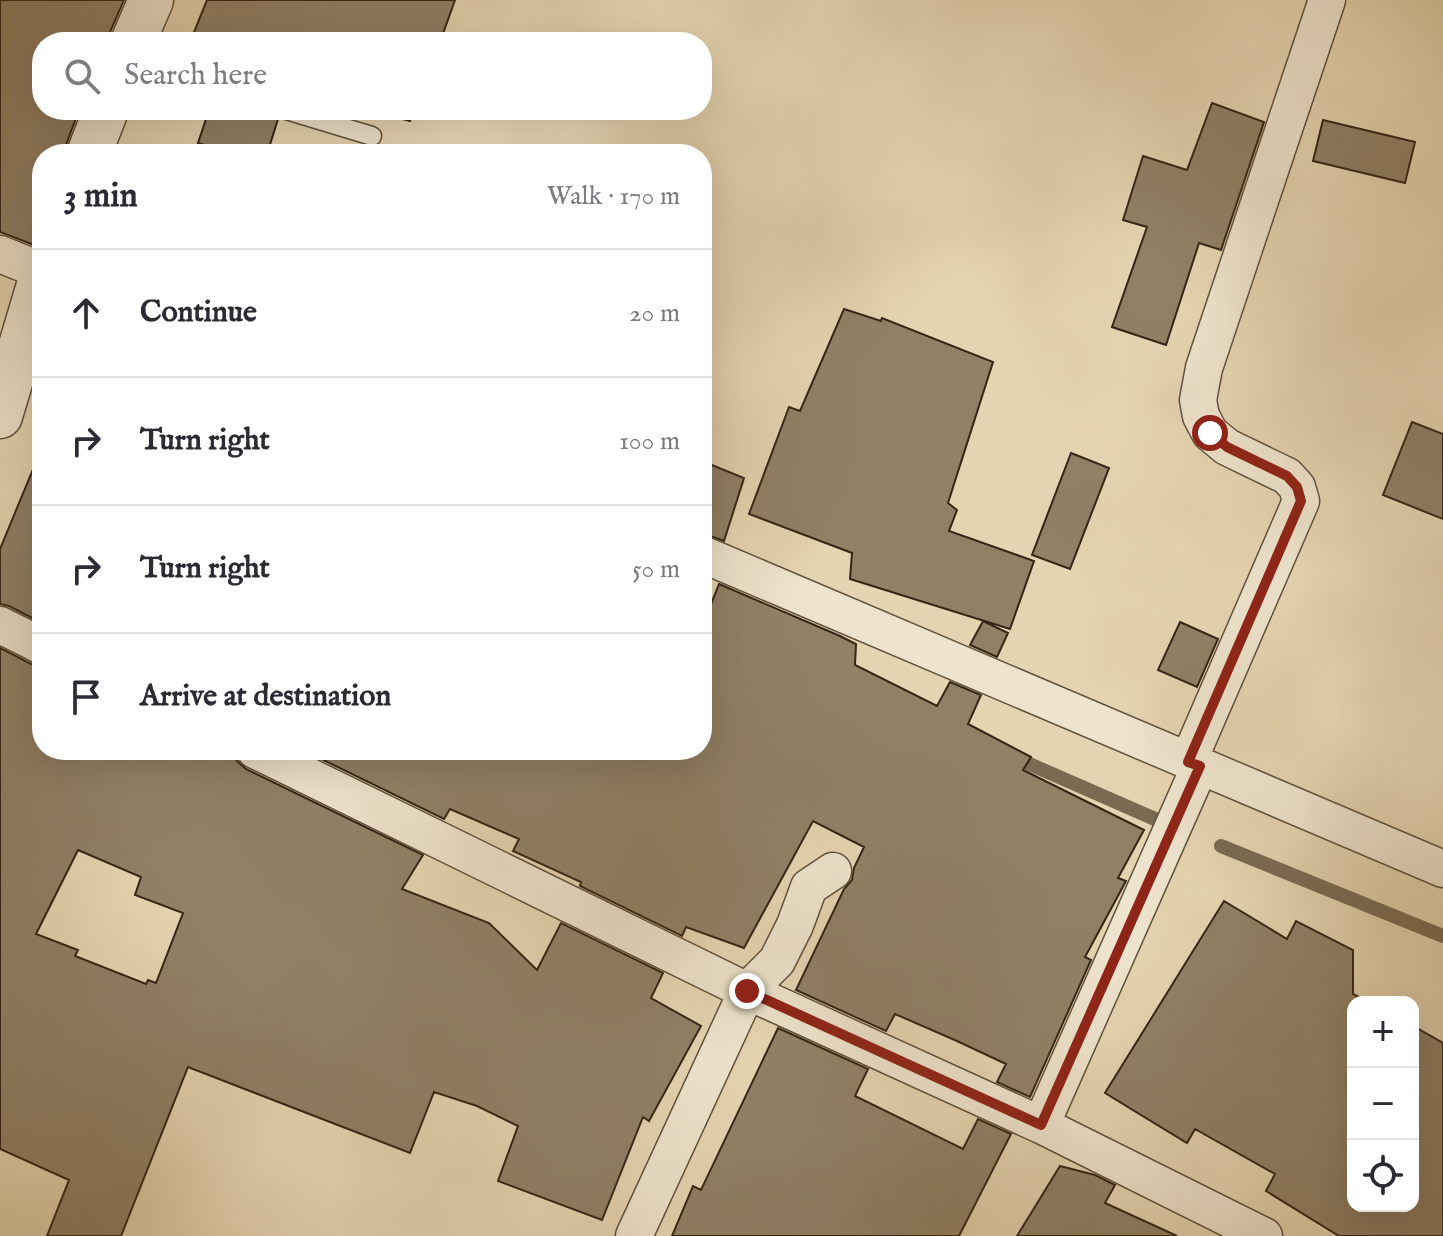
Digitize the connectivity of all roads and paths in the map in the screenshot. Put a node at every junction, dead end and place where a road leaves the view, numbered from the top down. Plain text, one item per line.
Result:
1 (151, 0) edge
2 (1327, 0) edge
3 (137, 32) edge
4 (102, 120) edge
5 (319, 120) edge
6 (372, 136) dead end
7 (93, 144) edge
8 (0, 254) edge
9 (32, 268) edge
10 (32, 307) edge
11 (0, 416) edge
12 (712, 558) edge
13 (0, 625) edge
14 (32, 641) edge
15 (275, 760) edge
16 (1194, 764) junction
17 (1440, 859) edge
18 (833, 871) dead end
19 (747, 991) junction
20 (1041, 1125) junction
21 (1220, 1226) edge
22 (634, 1236) edge
23 (1264, 1236) edge

1 - 3 street
2 - 16 street
4 - 7 street
5 - 6 lane
8 - 9 street
10 - 11 street
12 - 16 street
13 - 14 street
15 - 19 street
16 - 17 street
16 - 20 street
18 - 19 street
19 - 20 street
19 - 22 street
20 - 21 street
21 - 23 street

